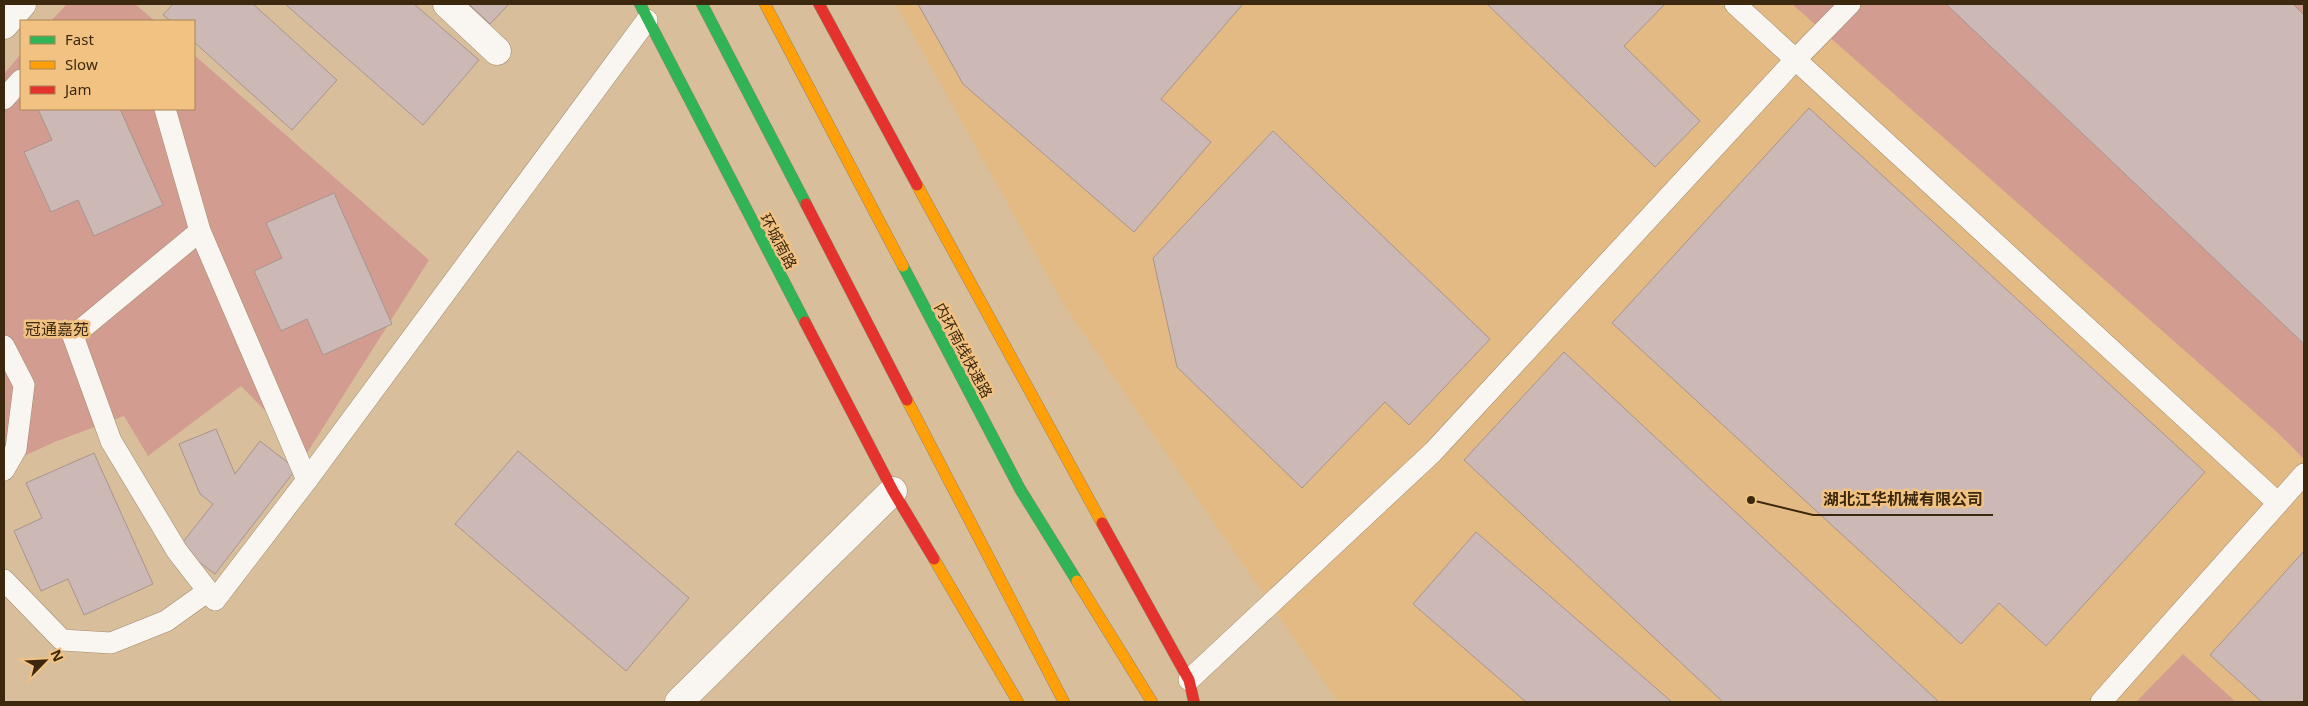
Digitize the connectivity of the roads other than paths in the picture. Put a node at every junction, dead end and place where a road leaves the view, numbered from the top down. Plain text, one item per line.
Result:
1 (22, 4) edge
2 (447, 4) edge
3 (702, 4) edge
4 (765, 4) edge
5 (819, 4) edge
6 (1735, 4) edge
7 (1850, 4) edge
8 (643, 12) edge
9 (4, 25) edge
10 (497, 51) dead end
11 (1796, 60) junction
12 (20, 81) edge
13 (4, 99) edge
14 (165, 110) edge
15 (200, 232) junction
16 (4, 346) edge
17 (4, 470) edge
18 (2304, 474) edge
19 (307, 480) junction
20 (893, 491) junction
21 (2278, 502) junction
22 (4, 580) edge
23 (208, 591) junction
24 (1189, 680) junction
25 (679, 702) edge
26 (1018, 702) edge
27 (1064, 702) edge
28 (1152, 702) edge
29 (1194, 702) edge
30 (2101, 702) edge

1 - 9 street
2 - 10 street
3 - 27 highway
4 - 28 highway, 内环南线快速路
5 - 24 highway
6 - 11 lane
7 - 11 lane
8 - 19 lane
8 - 20 highway, 环城南路
11 - 21 lane
11 - 24 lane
12 - 13 lane
14 - 15 lane
15 - 19 lane
15 - 23 lane
16 - 17 lane
18 - 21 lane
19 - 23 lane
20 - 25 street
20 - 26 highway
21 - 30 lane
22 - 23 lane
24 - 29 highway

